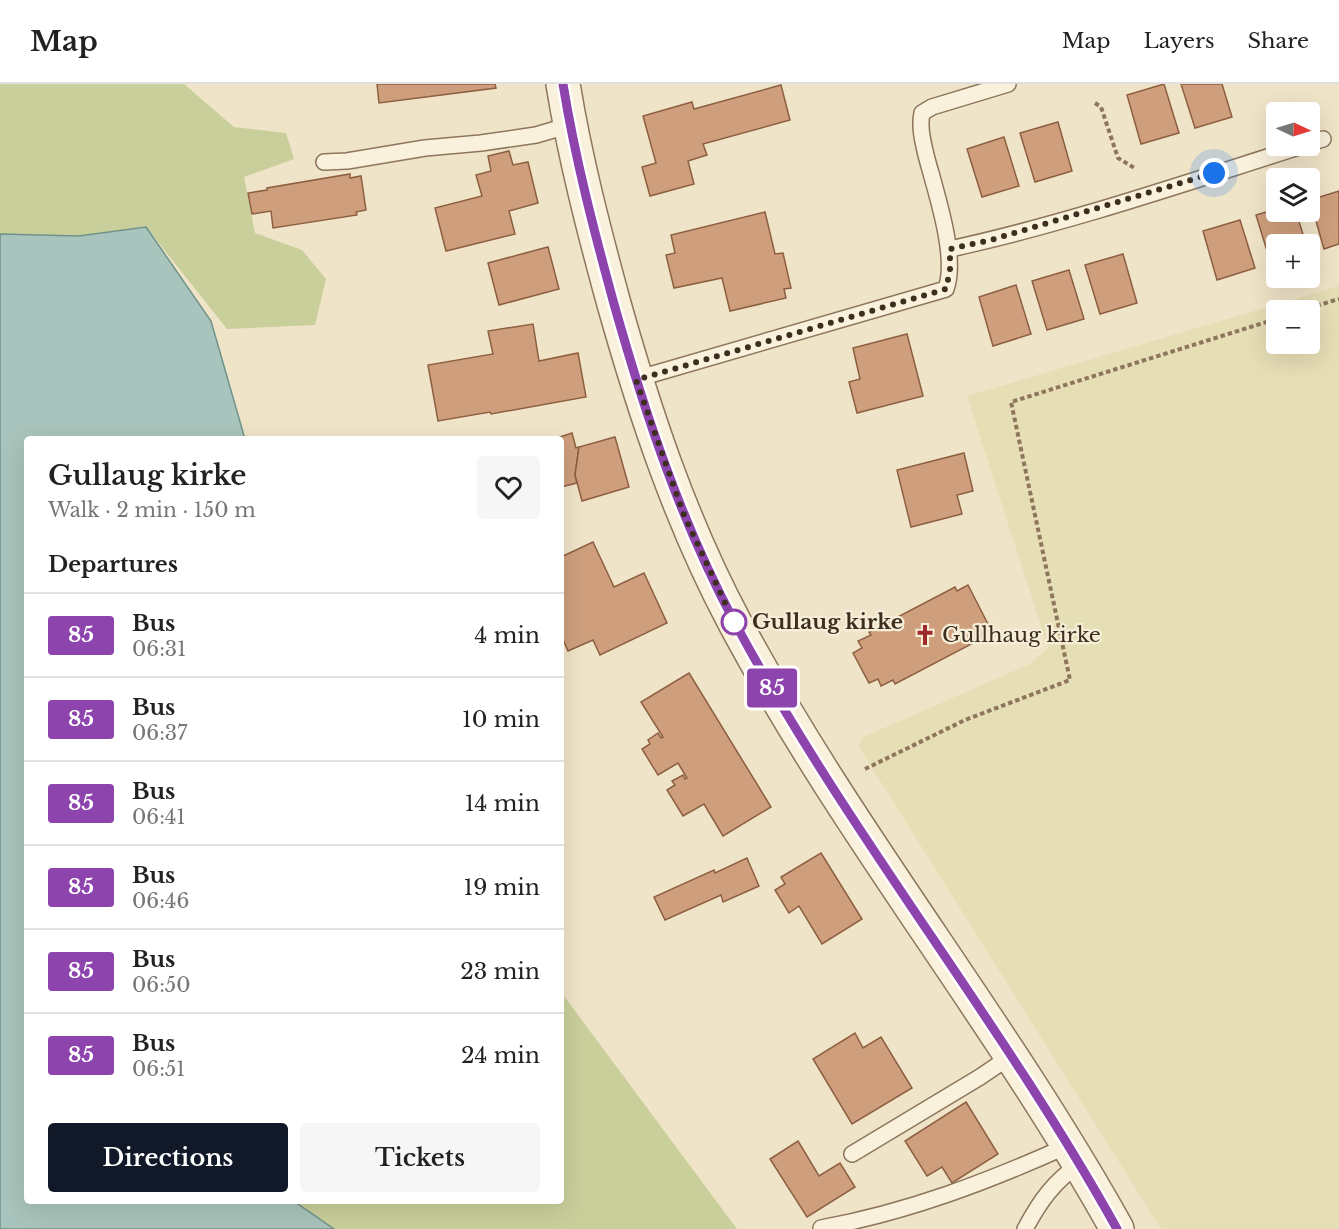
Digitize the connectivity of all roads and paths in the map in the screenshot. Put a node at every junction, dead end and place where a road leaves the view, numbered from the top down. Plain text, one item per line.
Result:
1 (563, 84) edge
2 (1008, 84) edge
3 (1095, 103) dead end
4 (570, 124) junction
5 (1270, 156) edge
6 (324, 162) dead end
7 (1144, 196) junction
8 (950, 249) junction
9 (1339, 299) edge
10 (1320, 305) edge
11 (1266, 322) edge
12 (636, 380) junction
13 (833, 788) junction
14 (1011, 1056) junction
15 (852, 1154) dead end
16 (1074, 1155) junction
17 (821, 1228) edge
18 (1024, 1229) edge
19 (1117, 1229) edge

1 - 4 street
2 - 8 lane
3 - 7 path
4 - 6 lane
4 - 12 street
5 - 7 lane
7 - 8 lane
8 - 12 lane
9 - 10 path
11 - 13 path
12 - 13 street
13 - 14 street
14 - 15 lane
14 - 16 street
16 - 17 lane
16 - 18 lane
16 - 19 street

